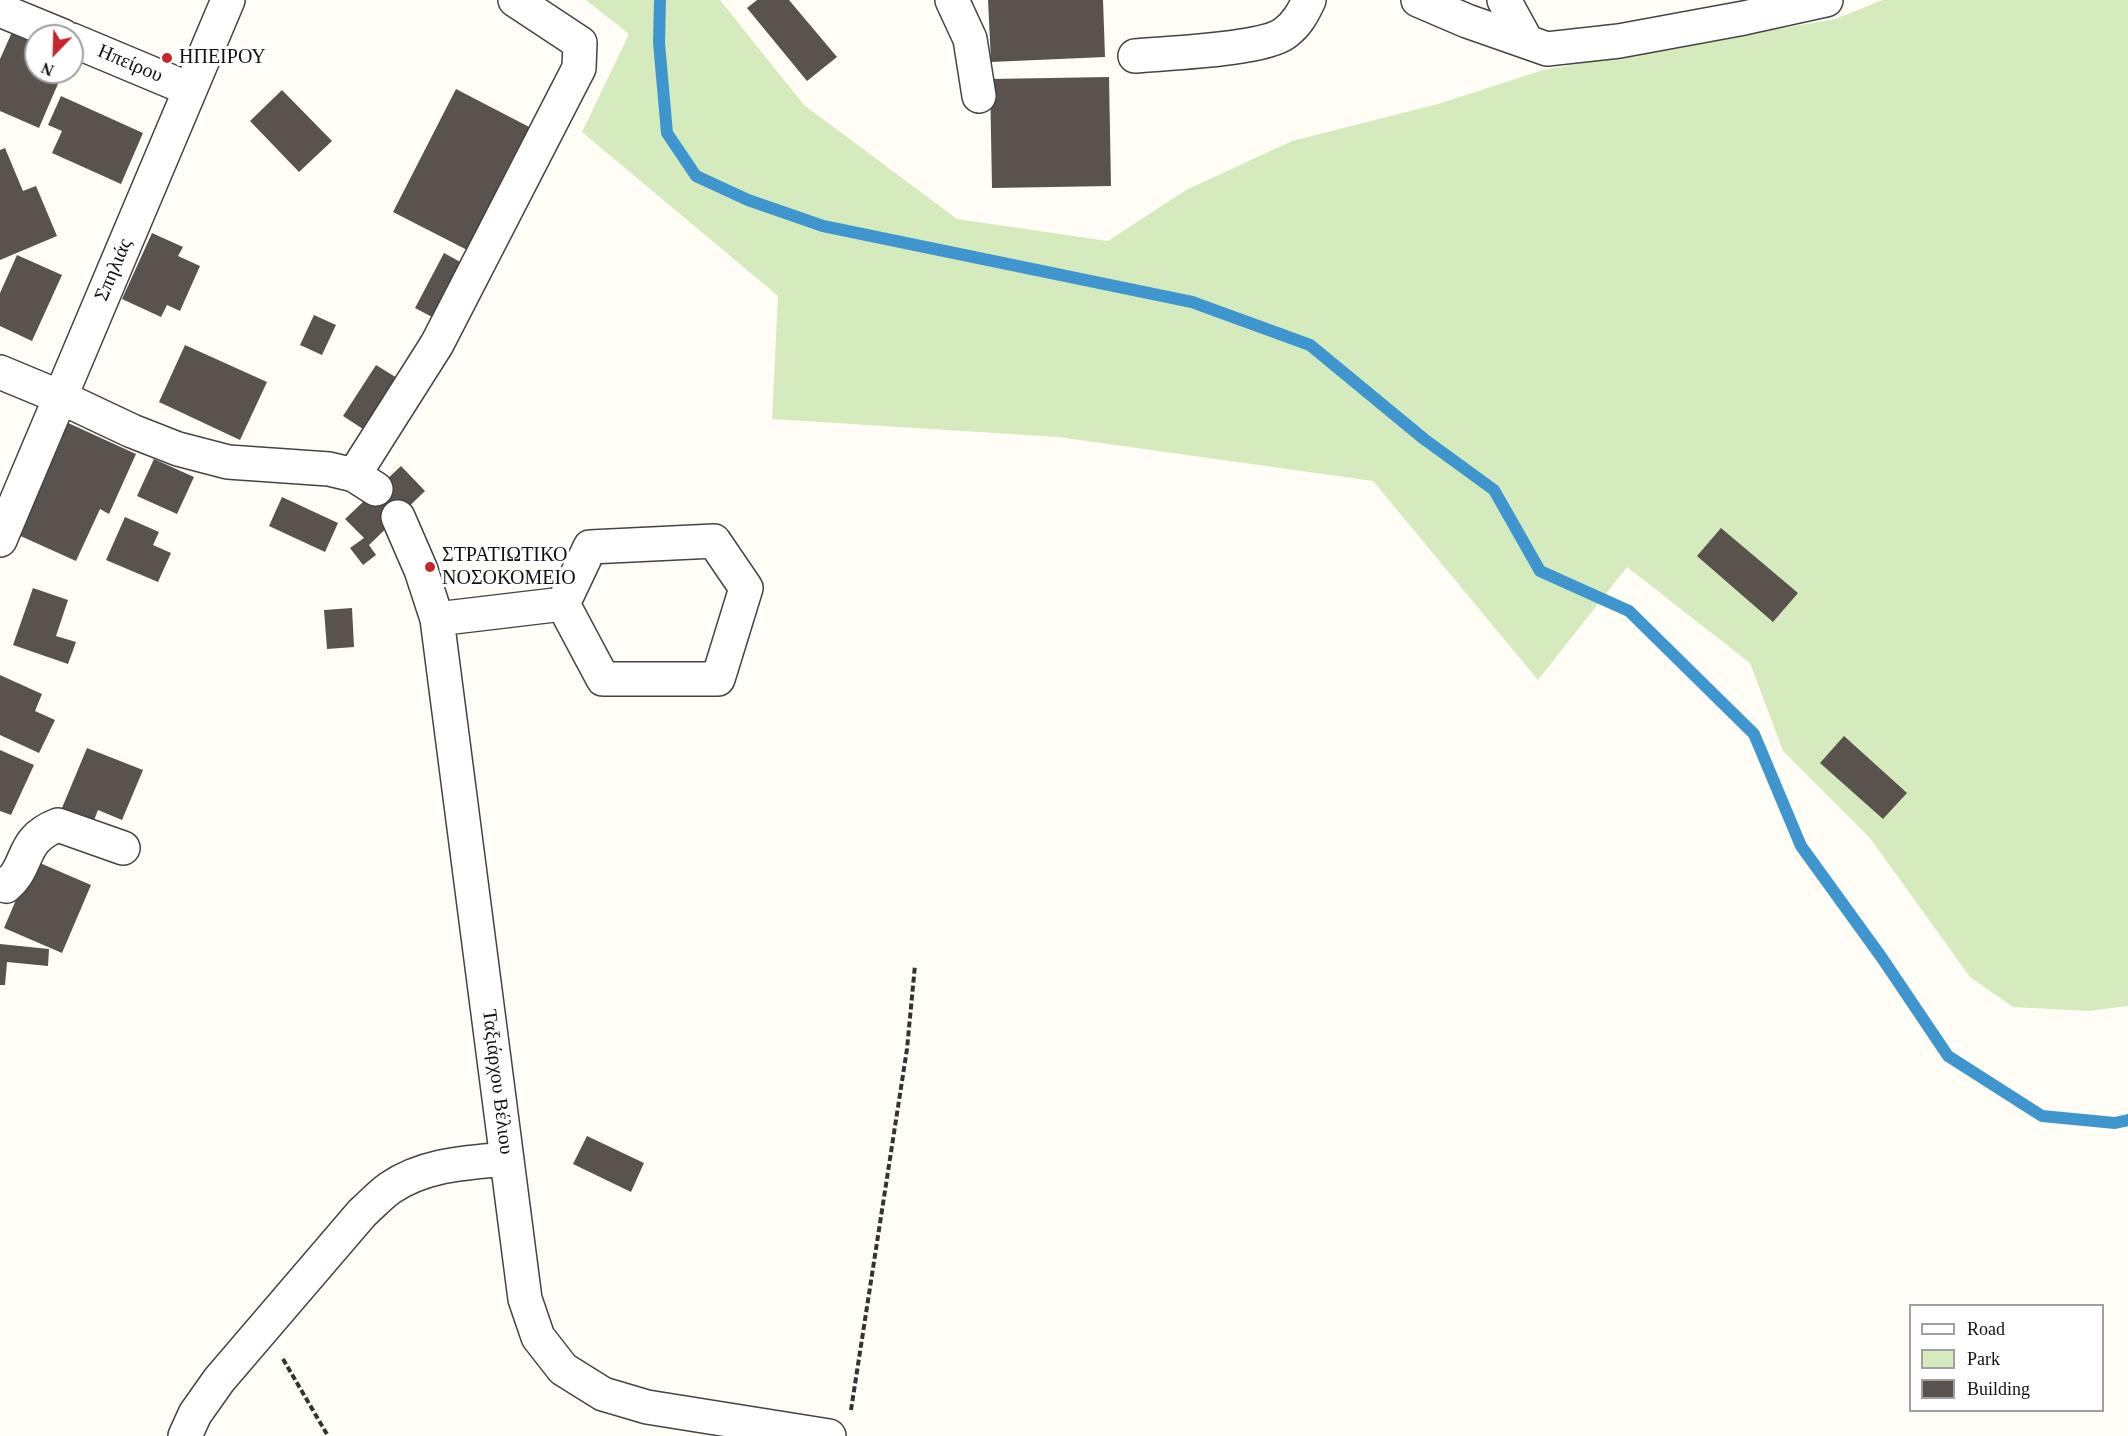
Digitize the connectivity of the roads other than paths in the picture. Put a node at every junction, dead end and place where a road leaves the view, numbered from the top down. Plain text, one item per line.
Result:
1 (228, 0) edge
2 (515, 0) edge
3 (952, 0) edge
4 (1309, 0) edge
5 (1418, 0) edge
6 (1504, 0) edge
7 (1826, 0) edge
8 (0, 9) edge
9 (35, 24) edge
10 (1527, 42) junction
11 (84, 45) edge
12 (1134, 56) dead end
13 (189, 89) junction
14 (979, 96) dead end
15 (0, 372) edge
16 (60, 397) junction
17 (398, 517) dead end
18 (0, 540) edge
19 (563, 604) junction
20 (437, 619) junction
21 (123, 848) dead end
22 (0, 884) edge
23 (507, 1159) junction
24 (185, 1436) edge
25 (829, 1436) edge

1 - 13 street, Σπηλιάς
2 - 16 street
3 - 14 street
4 - 12 street
5 - 10 street
6 - 10 street
7 - 10 street
8 - 9 street
11 - 13 street, Ηπείρου
13 - 16 street, Σπηλιάς
15 - 16 street
16 - 18 street, Σπηλιάς
17 - 20 street, Ταξιάρχου Βέλιου
19 - 19 street
19 - 20 street
20 - 23 street, Ταξιάρχου Βέλιου
21 - 22 street
23 - 24 street
23 - 25 street, Ταξιάρχου Βέλιου

